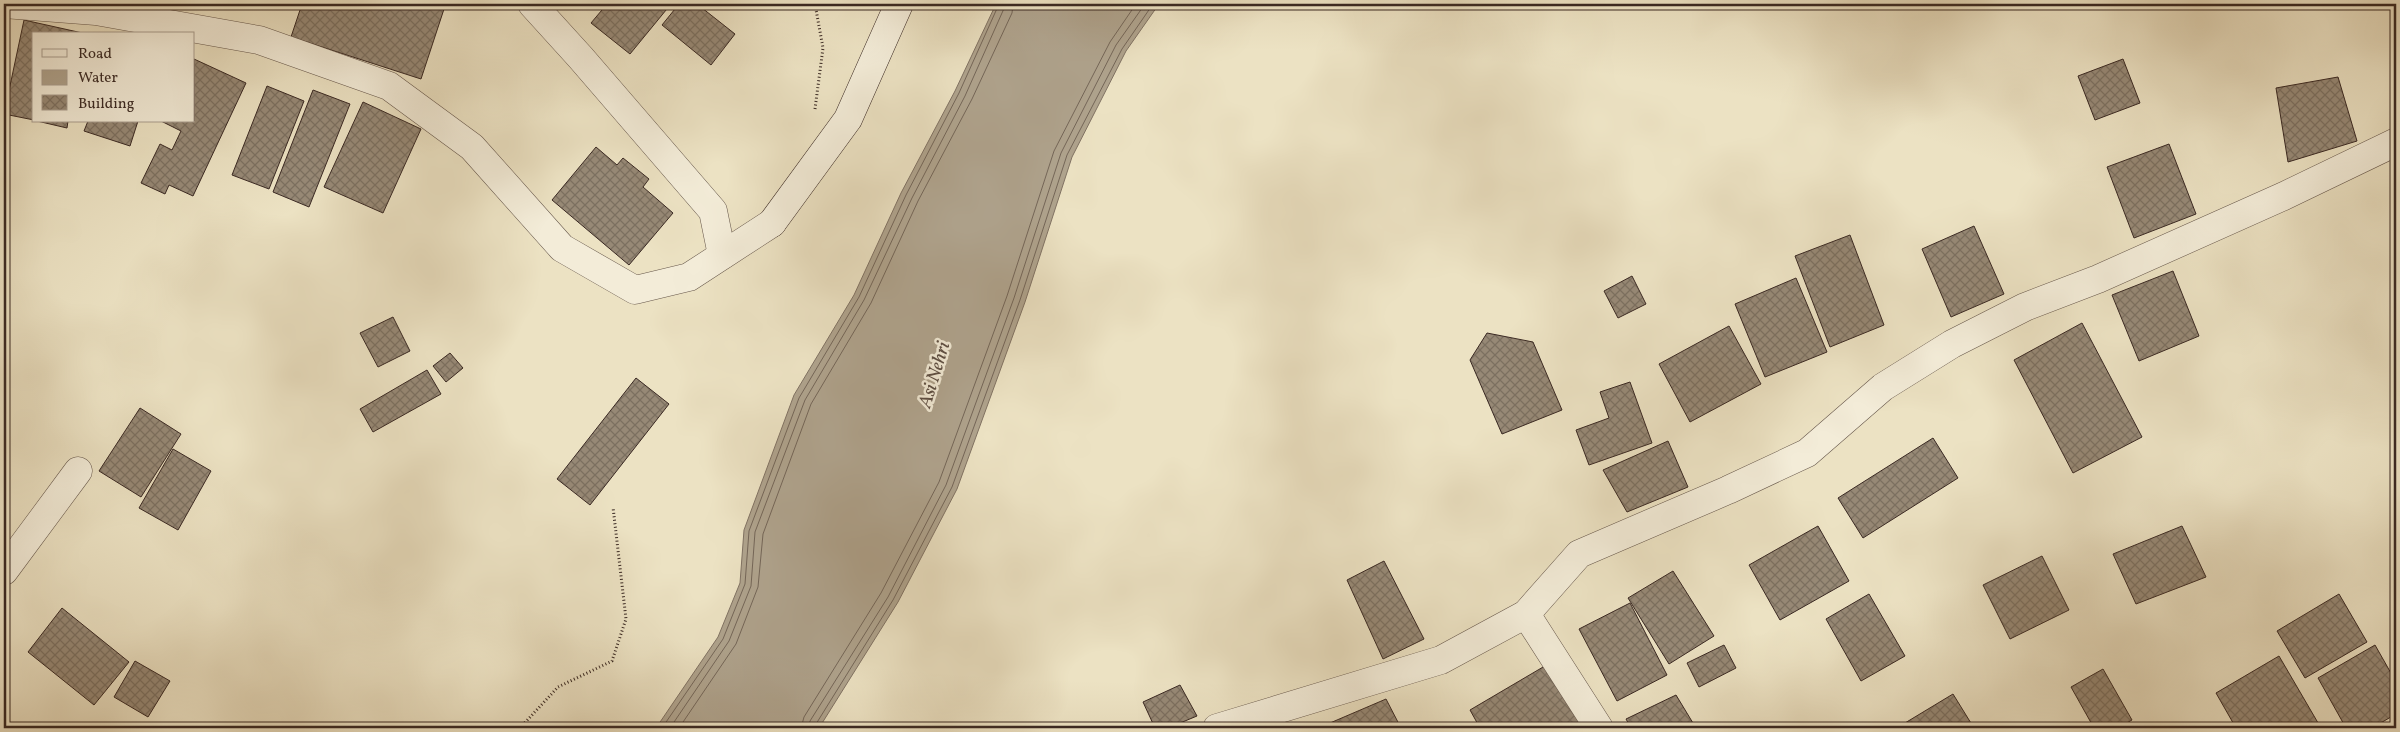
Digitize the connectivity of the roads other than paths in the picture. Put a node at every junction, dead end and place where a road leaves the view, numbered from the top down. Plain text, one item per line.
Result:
1 (4, 4) edge
2 (532, 4) edge
3 (899, 4) edge
4 (2396, 142) edge
5 (722, 255) junction
6 (78, 471) dead end
7 (4, 571) edge
8 (1526, 614) junction
9 (1223, 727) edge
10 (1600, 728) edge

1 - 5 street
2 - 5 street
3 - 5 street
4 - 8 street
6 - 7 street
8 - 9 street
8 - 10 street

